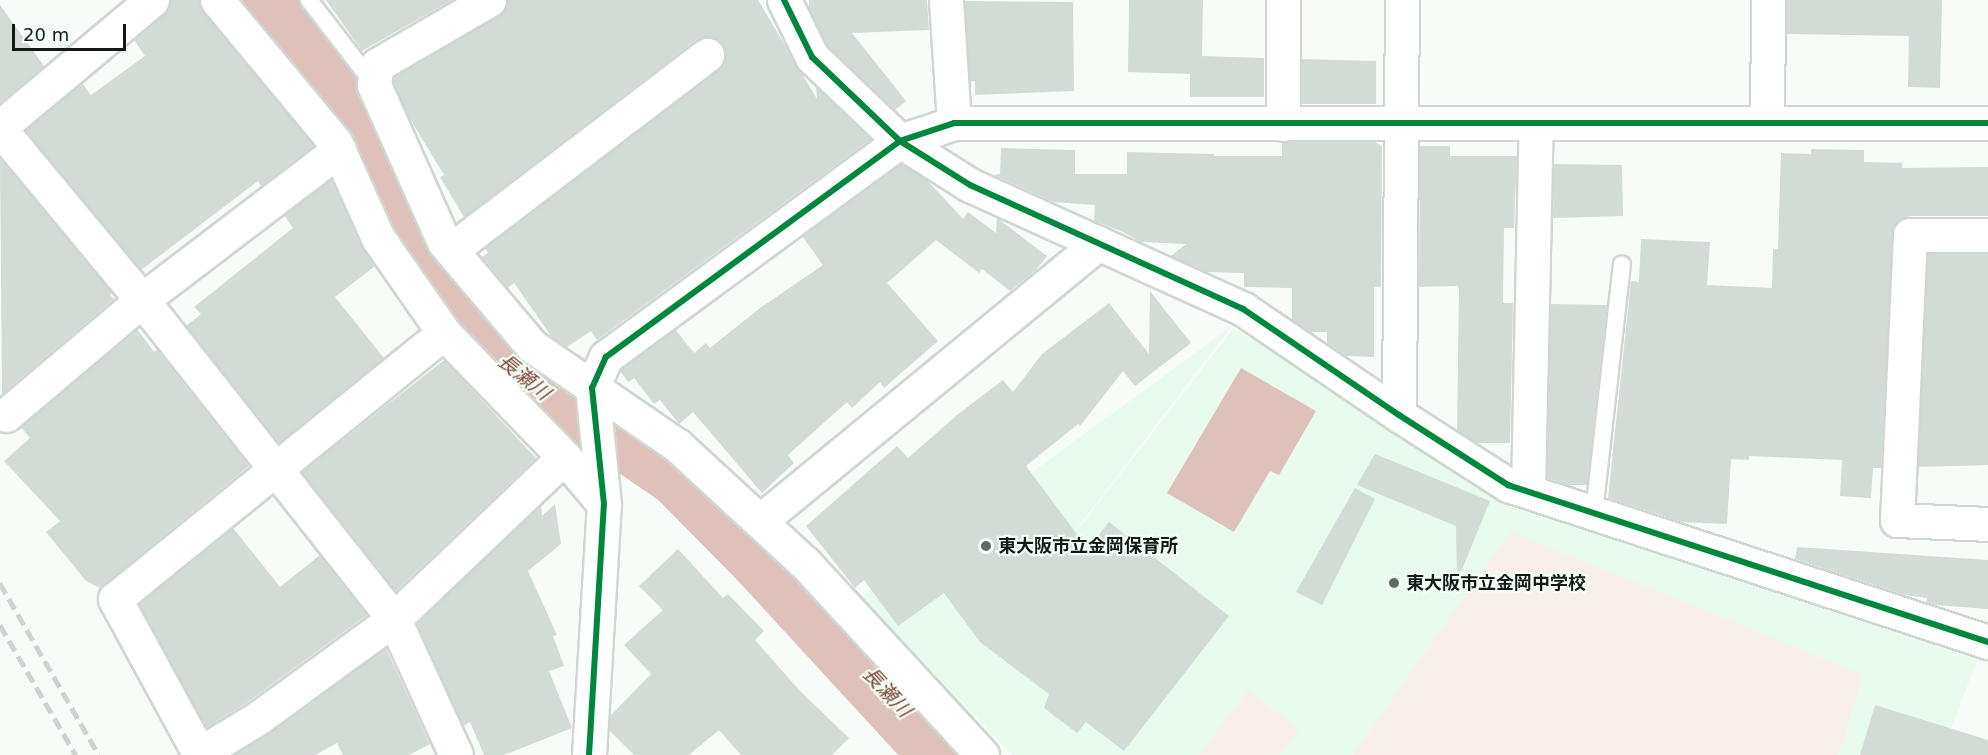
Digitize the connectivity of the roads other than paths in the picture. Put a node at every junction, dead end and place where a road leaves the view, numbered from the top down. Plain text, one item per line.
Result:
1 (152, 0) edge
2 (218, 0) edge
3 (309, 0) edge
4 (489, 0) edge
5 (784, 0) edge
6 (946, 0) edge
7 (1283, 0) edge
8 (1402, 0) edge
9 (1768, 0) edge
10 (707, 55) dead end
11 (375, 85) junction
12 (954, 123) junction
13 (1767, 123) junction
14 (1988, 123) edge
15 (1283, 124) junction
16 (1402, 124) junction
17 (1536, 124) junction
18 (0, 128) edge
19 (900, 141) junction
20 (339, 150) junction
21 (1988, 235) edge
22 (1098, 243) junction
23 (451, 250) junction
24 (1622, 265) dead end
25 (142, 300) junction
26 (444, 333) junction
27 (592, 388) junction
28 (6, 415) dead end
29 (1399, 415) junction
30 (564, 457) junction
31 (275, 467) junction
32 (1528, 491) junction
33 (604, 504) junction
34 (1594, 513) junction
35 (760, 521) junction
36 (1988, 524) edge
37 (394, 619) junction
38 (1988, 642) edge
39 (590, 742) edge
40 (200, 754) edge
41 (456, 755) edge
42 (615, 755) edge
43 (982, 755) edge

1 - 18 street
2 - 20 street
3 - 11 lane
4 - 11 street
5 - 19 street
6 - 12 street
7 - 15 street
8 - 16 street
9 - 13 street
10 - 23 street
11 - 23 street
12 - 15 street
12 - 19 street
13 - 14 street
13 - 17 street
15 - 16 street
16 - 17 street
16 - 29 street
17 - 32 street
18 - 25 street
19 - 22 street
19 - 27 street
20 - 25 street
20 - 26 street
21 - 36 street
22 - 29 street
22 - 35 street
23 - 27 street
24 - 34 lane
25 - 28 street
25 - 31 street
26 - 30 street
26 - 31 street
27 - 33 street
27 - 35 street
29 - 32 street
30 - 33 street
30 - 37 street
31 - 37 street
31 - 40 street
32 - 34 street
33 - 39 street
34 - 38 street
35 - 43 street
37 - 40 street
37 - 41 street
39 - 42 street

